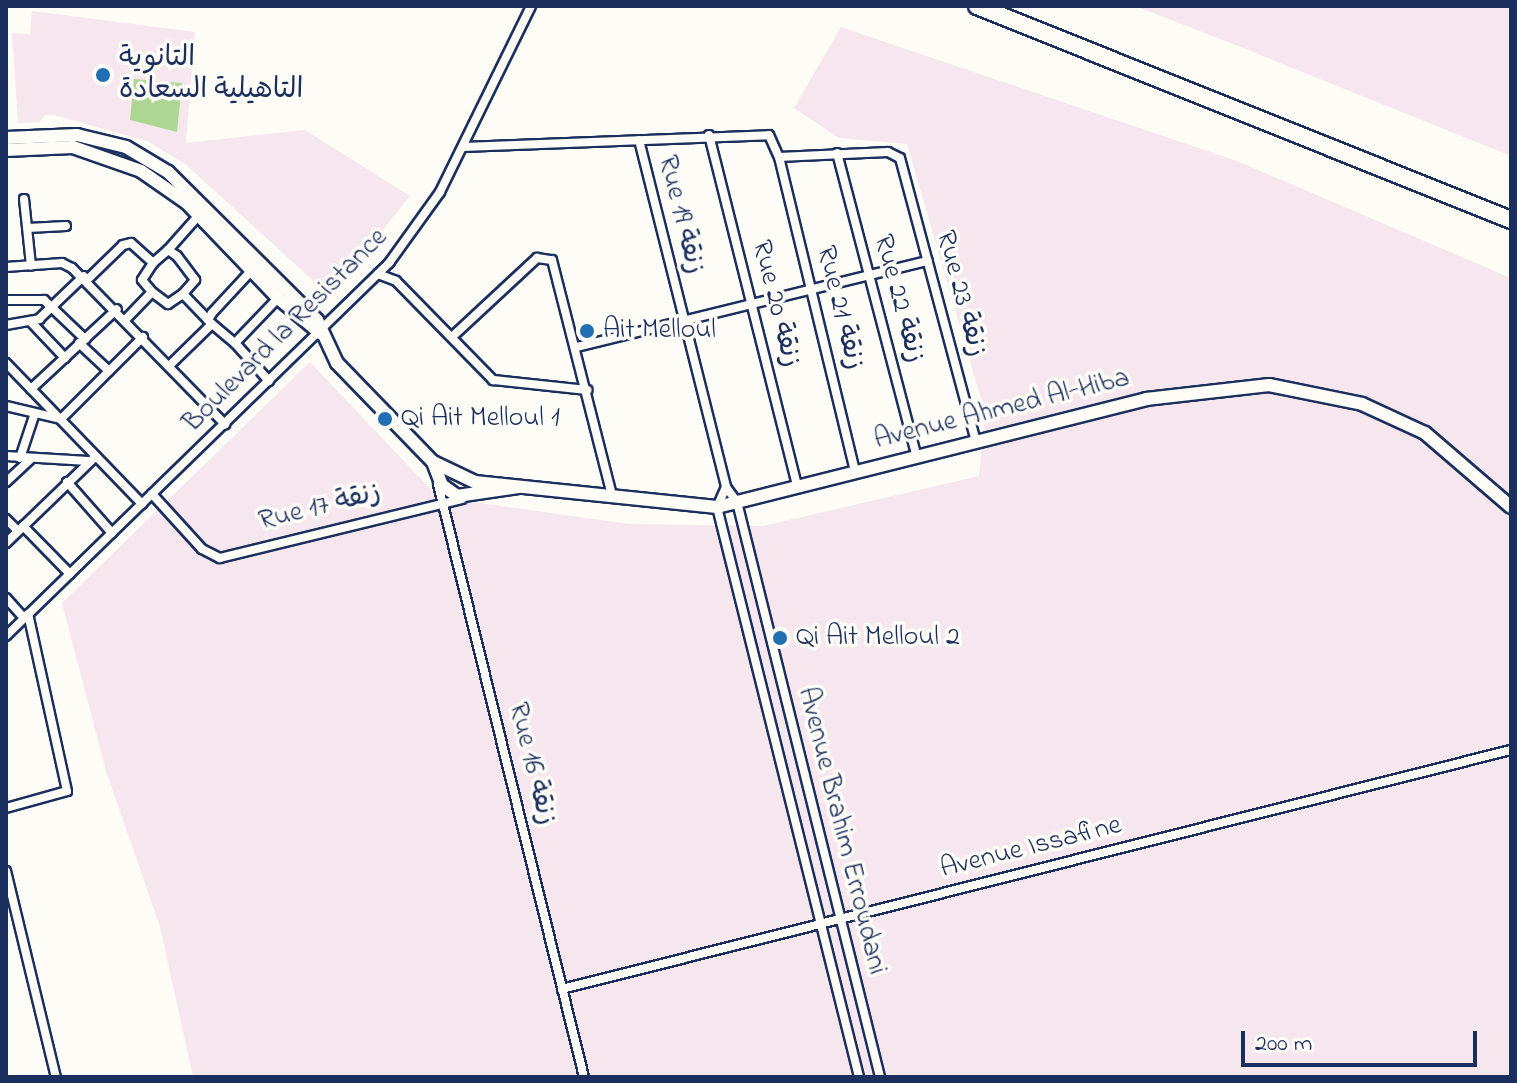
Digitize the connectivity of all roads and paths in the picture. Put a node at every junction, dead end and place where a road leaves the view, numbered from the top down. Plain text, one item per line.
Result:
1 (977, 6) edge
2 (1004, 6) edge
3 (531, 7) edge
4 (709, 135) junction
5 (6, 138) edge
6 (639, 140) junction
7 (49, 141) junction
8 (463, 147) junction
9 (6, 150) edge
10 (837, 153) junction
11 (779, 157) junction
12 (24, 199) dead end
13 (1511, 208) edge
14 (199, 215) junction
15 (1511, 220) edge
16 (66, 226) dead end
17 (28, 228) junction
18 (168, 250) junction
19 (928, 261) junction
20 (153, 263) junction
21 (389, 263) junction
22 (31, 266) junction
23 (6, 267) edge
24 (252, 270) junction
25 (378, 274) junction
26 (869, 275) junction
27 (85, 278) junction
28 (396, 281) junction
29 (811, 289) junction
30 (152, 292) junction
31 (183, 294) junction
32 (278, 298) junction
33 (6, 300) edge
34 (753, 303) junction
35 (53, 307) junction
36 (117, 309) junction
37 (126, 319) junction
38 (684, 320) junction
39 (30, 321) junction
40 (210, 322) junction
41 (6, 325) edge
42 (320, 333) junction
43 (453, 336) junction
44 (143, 337) junction
45 (82, 341) junction
46 (235, 343) junction
47 (577, 347) junction
48 (65, 358) junction
49 (6, 363) edge
50 (171, 364) junction
51 (109, 371) junction
52 (269, 381) junction
53 (31, 389) junction
54 (587, 390) junction
55 (6, 406) edge
56 (34, 416) junction
57 (61, 419) junction
58 (225, 424) junction
59 (976, 442) junction
60 (916, 455) junction
61 (6, 456) edge
62 (20, 458) junction
63 (92, 458) junction
64 (31, 459) junction
65 (433, 462) junction
66 (855, 470) junction
67 (6, 482) edge
68 (67, 482) junction
69 (475, 482) junction
70 (797, 485) junction
71 (525, 486) junction
72 (726, 487) junction
73 (152, 494) junction
74 (612, 496) junction
75 (447, 498) junction
76 (737, 502) junction
77 (142, 504) junction
78 (717, 507) junction
79 (1511, 507) edge
80 (6, 519) edge
81 (20, 529) junction
82 (112, 533) junction
83 (6, 543) edge
84 (70, 574) junction
85 (6, 598) edge
86 (26, 616) junction
87 (765, 619) junction
88 (746, 624) junction
89 (6, 636) edge
90 (1511, 750) edge
91 (6, 808) edge
92 (6, 871) edge
93 (841, 922) junction
94 (821, 926) junction
95 (562, 989) junction
96 (56, 1077) edge
97 (584, 1077) edge
98 (859, 1077) edge
99 (880, 1077) edge

1 - 15 highway
2 - 13 highway
3 - 8 street, Boulevard la Resistance
4 - 6 street
4 - 11 street
4 - 34 street, Rue 20 زنقة
5 - 7 street
6 - 8 street
6 - 38 street, Rue 19 زنقة
7 - 9 street
7 - 14 street
7 - 42 street, Avenue Ahmed Al-Hiba
8 - 21 street, Boulevard la Resistance
10 - 11 street
10 - 19 street, Rue 23 زنقة
10 - 26 street, Rue 22 زنقة
11 - 29 street, Rue 21 زنقة
12 - 17 street
14 - 18 street
14 - 24 street
16 - 17 street
17 - 22 street
18 - 20 street
18 - 31 street
19 - 26 street
19 - 59 street, Rue 23 زنقة
20 - 27 street
20 - 30 street
21 - 25 street, Boulevard la Resistance
21 - 28 street
22 - 23 street
22 - 27 street
24 - 32 street
24 - 40 street
25 - 28 street
25 - 42 street, Boulevard la Resistance
26 - 29 street
26 - 60 street, Rue 22 زنقة
27 - 35 street
27 - 36 street
28 - 43 street
29 - 34 street
29 - 66 street, Rue 21 زنقة
30 - 31 street
30 - 37 street
31 - 40 street
32 - 42 street
32 - 46 street
33 - 35 street
34 - 38 street
34 - 70 street, Rue 20 زنقة
35 - 39 street
35 - 45 street
36 - 37 street
36 - 45 street
37 - 44 street
38 - 47 street
38 - 72 street, Rue 19 زنقة
39 - 41 street
39 - 48 street
40 - 46 street
40 - 50 street
42 - 52 street, Boulevard la Resistance
42 - 65 street, Avenue Ahmed Al-Hiba
43 - 47 street
43 - 54 street
44 - 50 street
44 - 51 street
45 - 48 street
45 - 51 street
46 - 52 street
47 - 54 street
48 - 53 street
49 - 53 street
50 - 58 street
51 - 57 street
52 - 58 street, Boulevard la Resistance
53 - 57 street
54 - 74 street
55 - 56 street
56 - 57 street
56 - 62 street
57 - 63 street
58 - 73 street, Boulevard la Resistance
59 - 60 street, Avenue Ahmed Al-Hiba
59 - 79 street, Avenue Ahmed Al-Hiba
60 - 66 street, Avenue Ahmed Al-Hiba
61 - 62 street
62 - 64 street
63 - 64 street
63 - 68 street
63 - 77 street
64 - 67 street
65 - 69 street, Avenue Ahmed Al-Hiba
65 - 75 street
66 - 70 street, Avenue Ahmed Al-Hiba
68 - 81 street
68 - 82 street
69 - 71 street, Avenue Ahmed Al-Hiba
69 - 75 street
70 - 76 street, Avenue Ahmed Al-Hiba
71 - 74 street, Avenue Ahmed Al-Hiba
71 - 75 street
72 - 76 street, Rue 19 زنقة
72 - 78 street
73 - 75 street, Rue 17 زنقة
73 - 77 street, Boulevard la Resistance
74 - 78 street, Avenue Ahmed Al-Hiba
75 - 95 street, Rue 16 زنقة
76 - 78 street, Avenue Ahmed Al-Hiba
76 - 87 street, Avenue Brahim Erroudani
77 - 82 street, Boulevard la Resistance
78 - 88 street, Avenue Brahim Erroudani
80 - 81 street
81 - 83 street
81 - 84 street
82 - 84 street, Boulevard la Resistance
84 - 86 street, Boulevard la Resistance
85 - 86 street
86 - 89 street, Boulevard la Resistance
86 - 91 street
87 - 88 street
87 - 93 street, Avenue Brahim Erroudani
88 - 94 street, Avenue Brahim Erroudani
90 - 93 street, Avenue Issafine
92 - 96 street
93 - 94 street, Avenue Issafine
93 - 99 street, Avenue Brahim Erroudani
94 - 95 street, Avenue Issafine
94 - 98 street, Avenue Brahim Erroudani
95 - 97 street, Rue 16 زنقة

